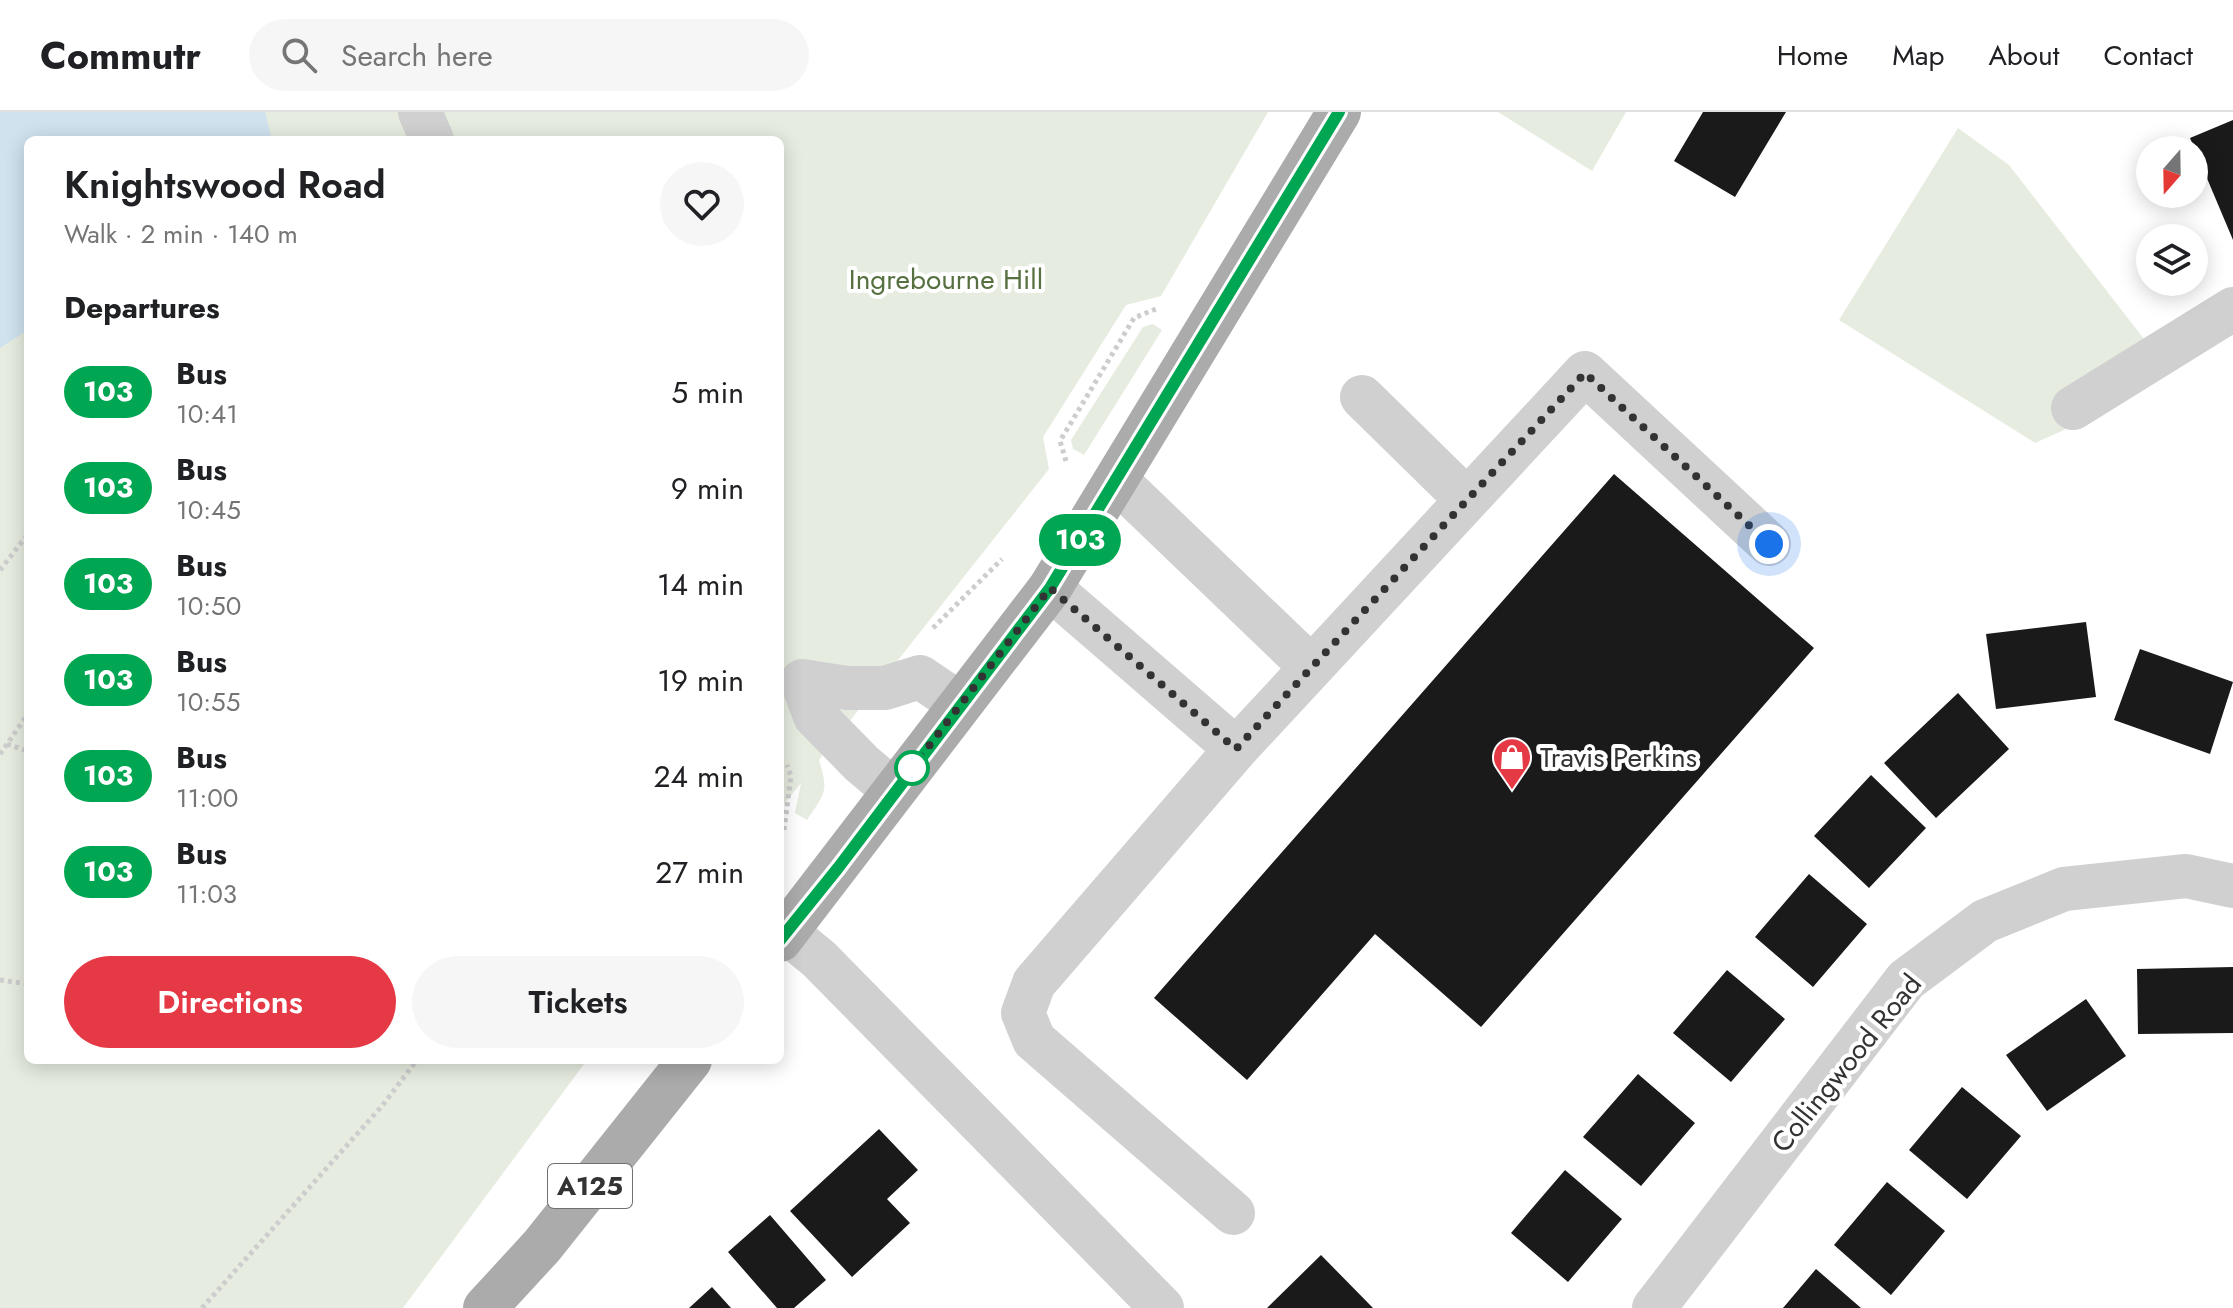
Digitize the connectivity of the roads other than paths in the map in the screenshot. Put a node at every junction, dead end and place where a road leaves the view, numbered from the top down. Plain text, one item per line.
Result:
1 (420, 112) edge
2 (1339, 112) edge
3 (430, 136) edge
4 (2233, 309) edge
5 (1362, 397) dead end
6 (2073, 408) dead end
7 (1117, 481) junction
8 (1467, 500) junction
9 (1769, 544) dead end
10 (1050, 588) junction
11 (1311, 667) junction
12 (791, 670) edge
13 (960, 704) junction
14 (1236, 749) junction
15 (894, 791) junction
16 (2233, 886) edge
17 (784, 935) edge
18 (784, 937) edge
19 (687, 1064) edge
20 (1233, 1213) dead end
21 (485, 1308) edge
22 (1162, 1308) edge
23 (1654, 1308) edge

1 - 3 street
2 - 7 main road
4 - 6 street
5 - 8 street
7 - 10 main road
7 - 11 street
8 - 9 street
8 - 11 street
10 - 13 main road
10 - 14 street
11 - 14 street
12 - 13 street
12 - 15 street
13 - 15 main road
14 - 20 street
15 - 17 main road
16 - 23 street, Collingwood Road
18 - 22 street
19 - 21 main road, A125

